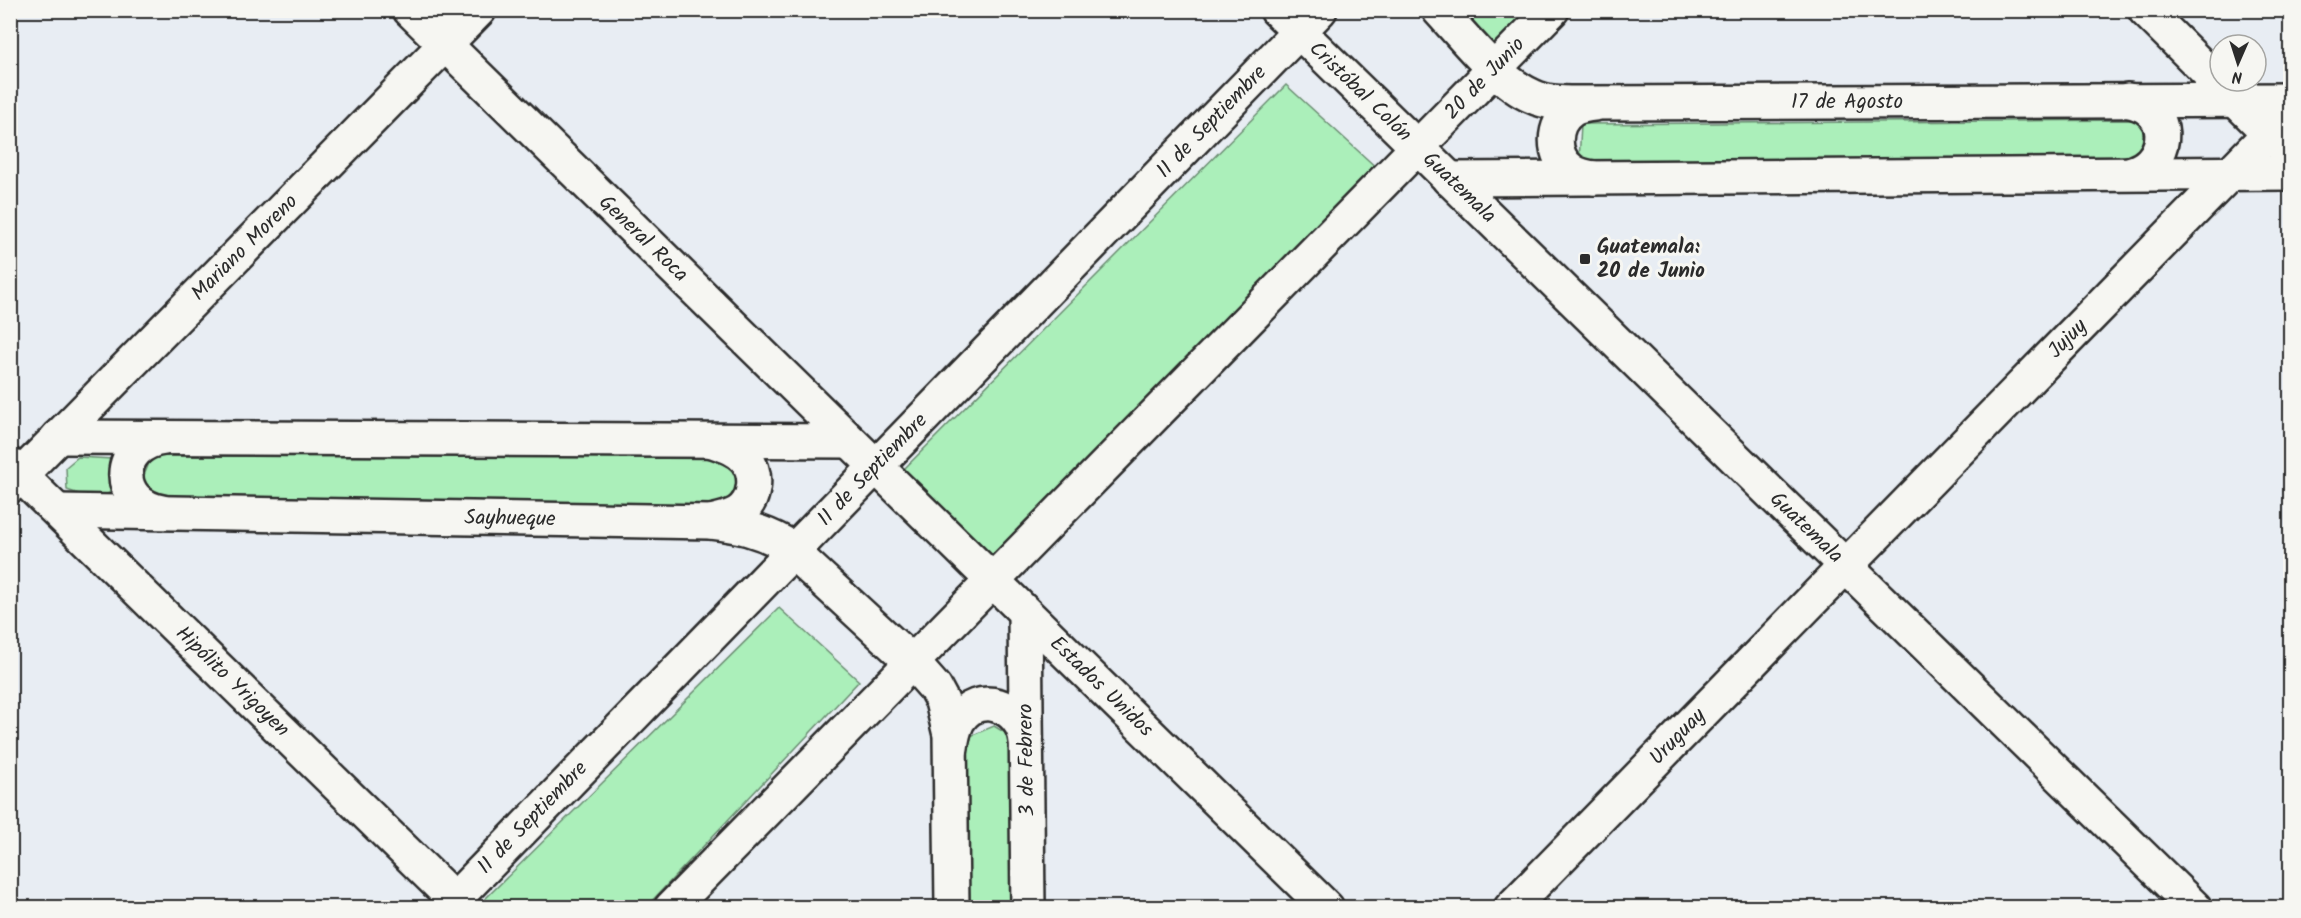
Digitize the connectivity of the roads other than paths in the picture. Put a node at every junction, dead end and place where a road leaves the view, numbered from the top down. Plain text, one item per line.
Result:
1 (410, 10) edge
2 (479, 10) edge
3 (1439, 10) edge
4 (1552, 10) edge
5 (2145, 10) edge
6 (1299, 18) edge
7 (445, 45) junction
8 (1495, 68) junction
9 (2128, 100) junction
10 (2290, 100) edge
11 (2237, 101) junction
12 (1600, 103) junction
13 (2283, 133) edge
14 (1417, 147) junction
15 (2132, 173) junction
16 (2231, 173) junction
17 (2290, 173) edge
18 (1599, 178) junction
19 (1449, 179) junction
20 (58, 437) junction
21 (169, 438) junction
22 (712, 440) junction
23 (849, 441) junction
24 (875, 467) junction
25 (14, 475) edge
26 (58, 511) junction
27 (164, 512) junction
28 (711, 522) junction
29 (793, 552) junction
30 (1846, 566) junction
31 (992, 580) junction
32 (1025, 613) junction
33 (912, 662) junction
34 (1026, 746) junction
35 (951, 753) junction
36 (455, 905) edge
37 (671, 908) edge
38 (952, 908) edge
39 (1028, 908) edge
40 (1327, 908) edge
41 (1511, 908) edge
42 (2195, 908) edge

1 - 7 street, General Roca
2 - 7 street, Mariano Moreno
3 - 8 street, 17 de Agosto
4 - 8 street, 20 de Junio
5 - 11 street
6 - 14 street, Cristóbal Colón
6 - 24 street, 11 de Septiembre
7 - 20 street, Mariano Moreno
7 - 23 street, General Roca
8 - 12 street, 17 de Agosto
8 - 14 street, 20 de Junio
9 - 11 street, 17 de Agosto
9 - 12 street, 17 de Agosto
9 - 15 street
10 - 11 street, 17 de Agosto
11 - 13 street
12 - 18 street
13 - 16 street, Jujuy
14 - 19 street, Guatemala
14 - 31 street
15 - 16 street
15 - 18 street
16 - 17 street
16 - 30 street, Jujuy
18 - 19 street
19 - 30 street, Guatemala
20 - 21 street
20 - 25 street, Mariano Moreno
21 - 22 street
21 - 27 street
22 - 23 street
22 - 28 street
23 - 24 street, General Roca
24 - 29 street, 11 de Septiembre
24 - 31 street, Estados Unidos
25 - 26 street, Hipólito Yrigoyen
26 - 27 street, Sayhueque
26 - 36 street, Hipólito Yrigoyen
27 - 28 street, Sayhueque
28 - 29 street, Sayhueque
29 - 33 street, Sayhueque
29 - 36 street, 11 de Septiembre
30 - 41 street, Uruguay
30 - 42 street, Guatemala
31 - 32 street, Estados Unidos
31 - 33 street
32 - 34 street, 3 de Febrero
32 - 40 street, Estados Unidos
33 - 35 street
33 - 37 street
34 - 35 street
34 - 39 street, 3 de Febrero
35 - 38 street

